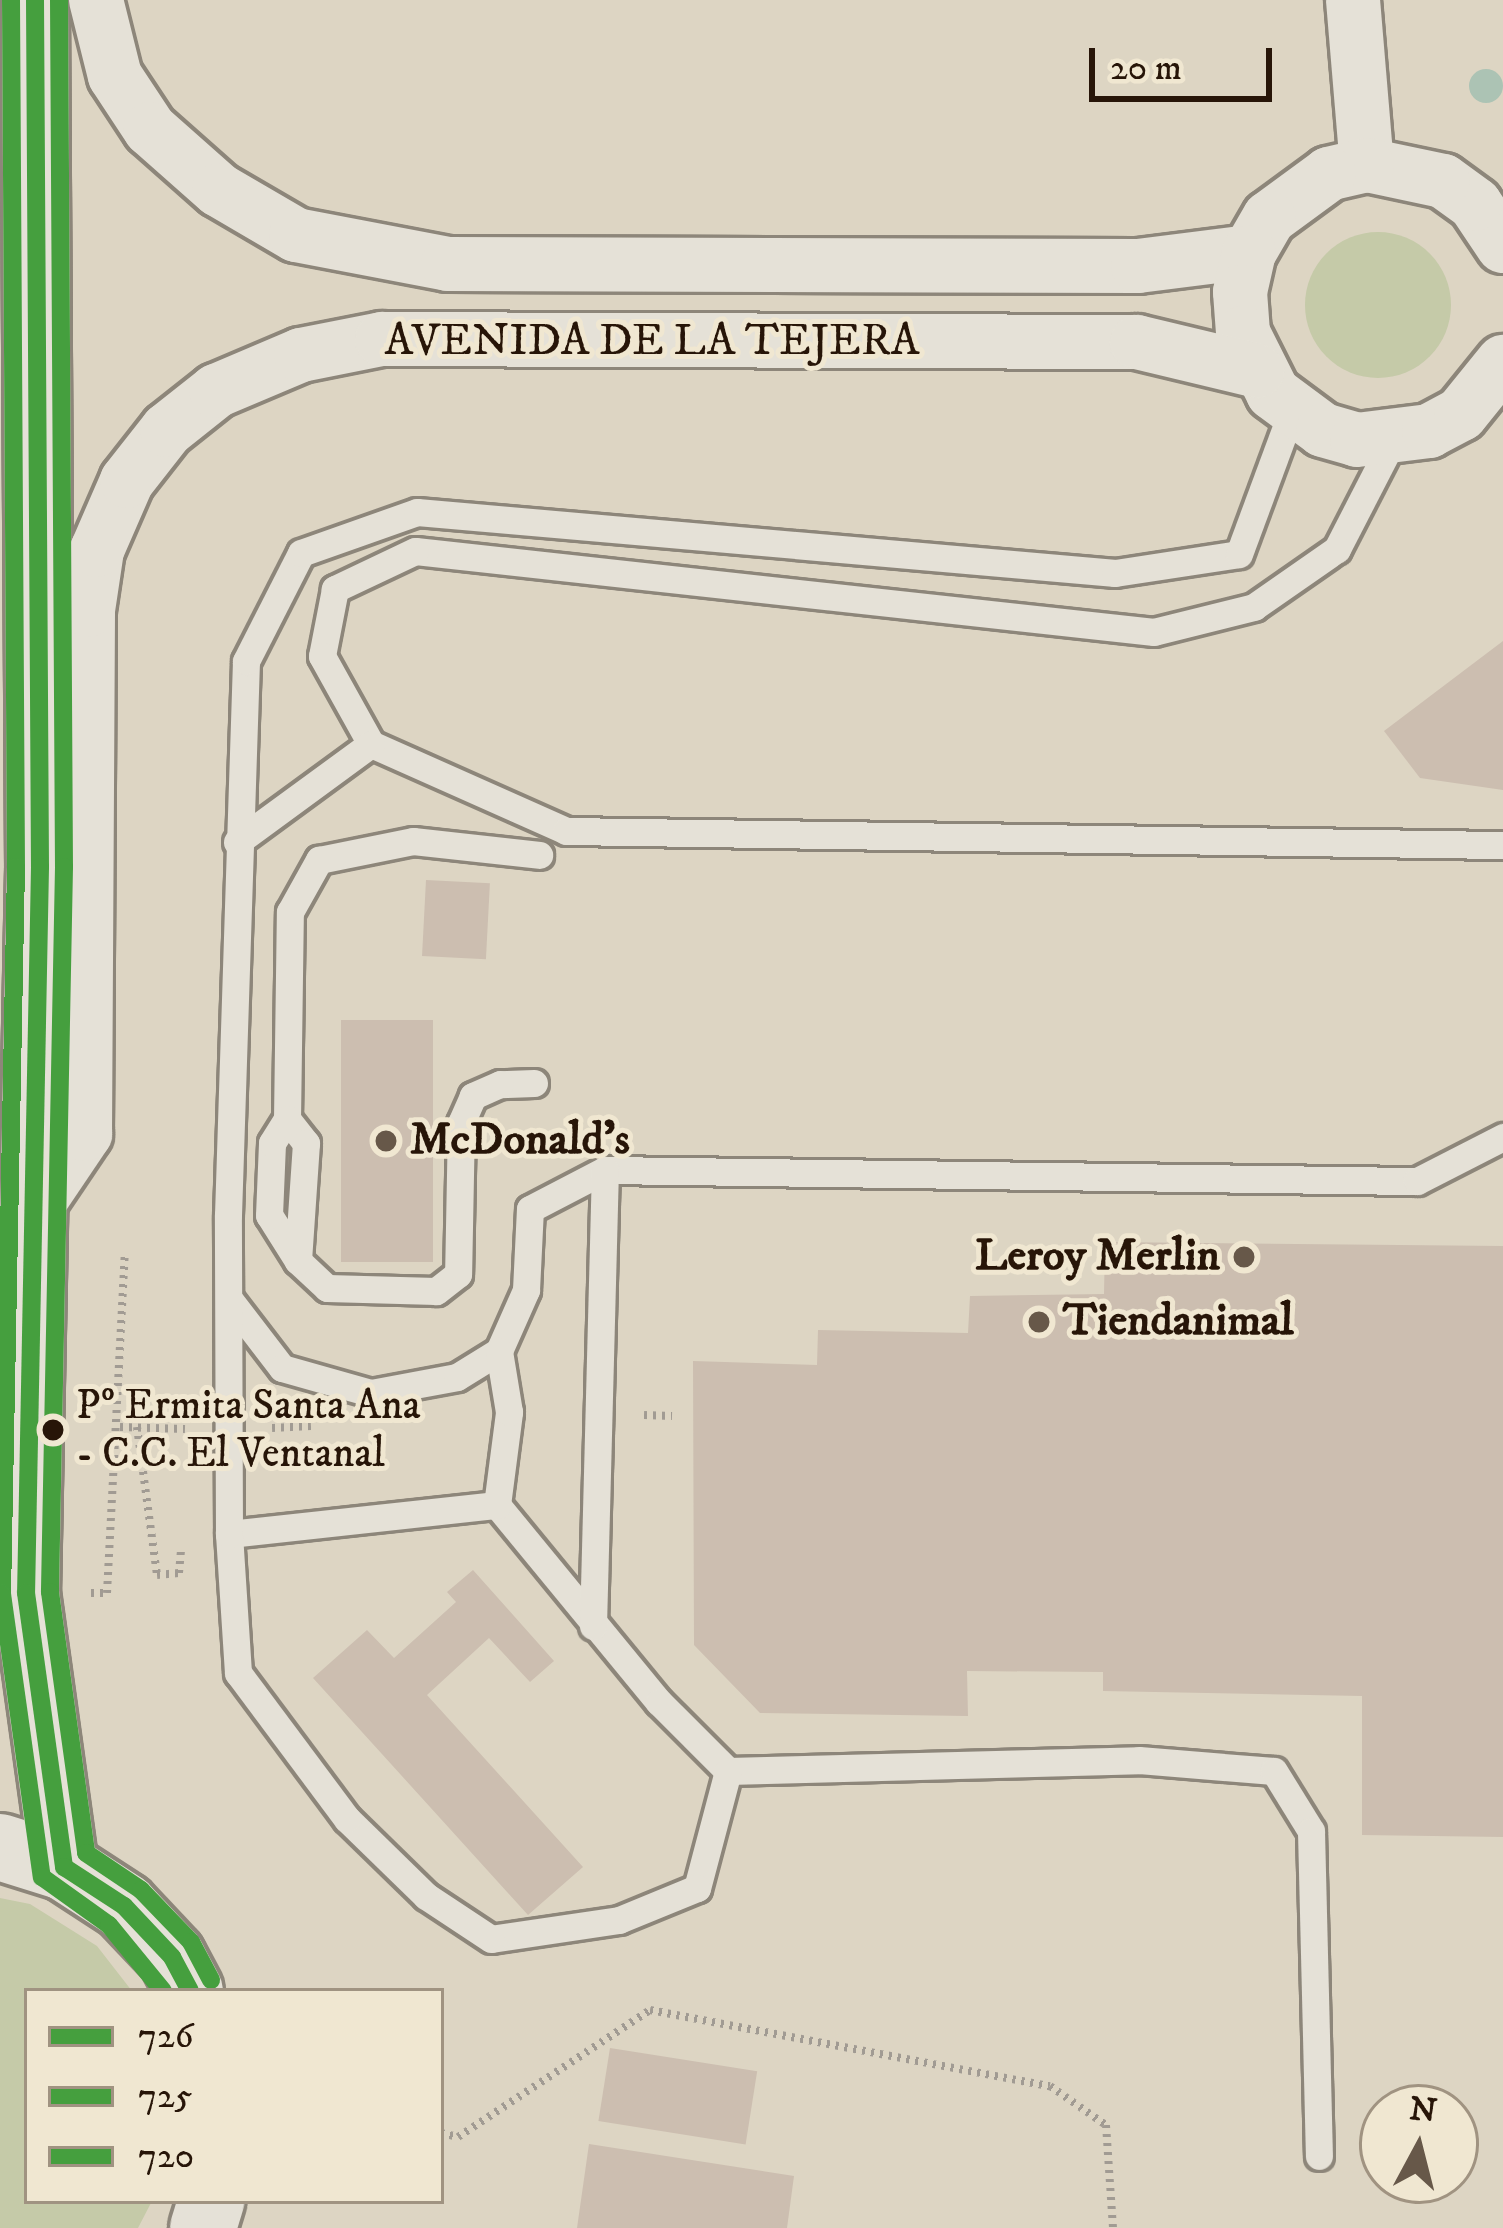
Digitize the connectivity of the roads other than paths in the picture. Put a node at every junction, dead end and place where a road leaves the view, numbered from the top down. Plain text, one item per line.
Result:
1 (35, 0) edge
2 (96, 0) edge
3 (1353, 0) edge
4 (1367, 165) junction
5 (1494, 219) edge
6 (1249, 252) junction
7 (1503, 362) edge
8 (1258, 370) junction
9 (1292, 412) junction
10 (1393, 440) junction
11 (371, 744) junction
12 (237, 842) junction
13 (1503, 844) edge
14 (538, 855) dead end
15 (534, 1084) dead end
16 (1503, 1137) edge
17 (605, 1170) junction
18 (31, 1214) junction
19 (230, 1299) junction
20 (500, 1351) junction
21 (497, 1505) junction
22 (229, 1534) junction
23 (593, 1626) junction
24 (728, 1771) junction
25 (0, 1847) edge
26 (64, 1868) junction
27 (188, 1988) edge
28 (1319, 2156) dead end

1 - 18 main road
2 - 6 street, AVENIDA DE LA TEJERA
3 - 4 street
4 - 5 street
4 - 6 street
6 - 8 street
7 - 10 street
8 - 9 street
8 - 18 street, AVENIDA DE LA TEJERA
9 - 10 street
9 - 12 lane
10 - 11 lane
11 - 12 lane
11 - 13 lane
12 - 19 lane
14 - 15 lane
16 - 17 lane
17 - 20 lane
17 - 23 lane
18 - 26 main road
19 - 20 lane
19 - 22 lane
20 - 21 lane
21 - 22 lane
21 - 23 lane
22 - 24 lane
23 - 24 lane
24 - 28 lane
25 - 26 main road
26 - 27 main road

